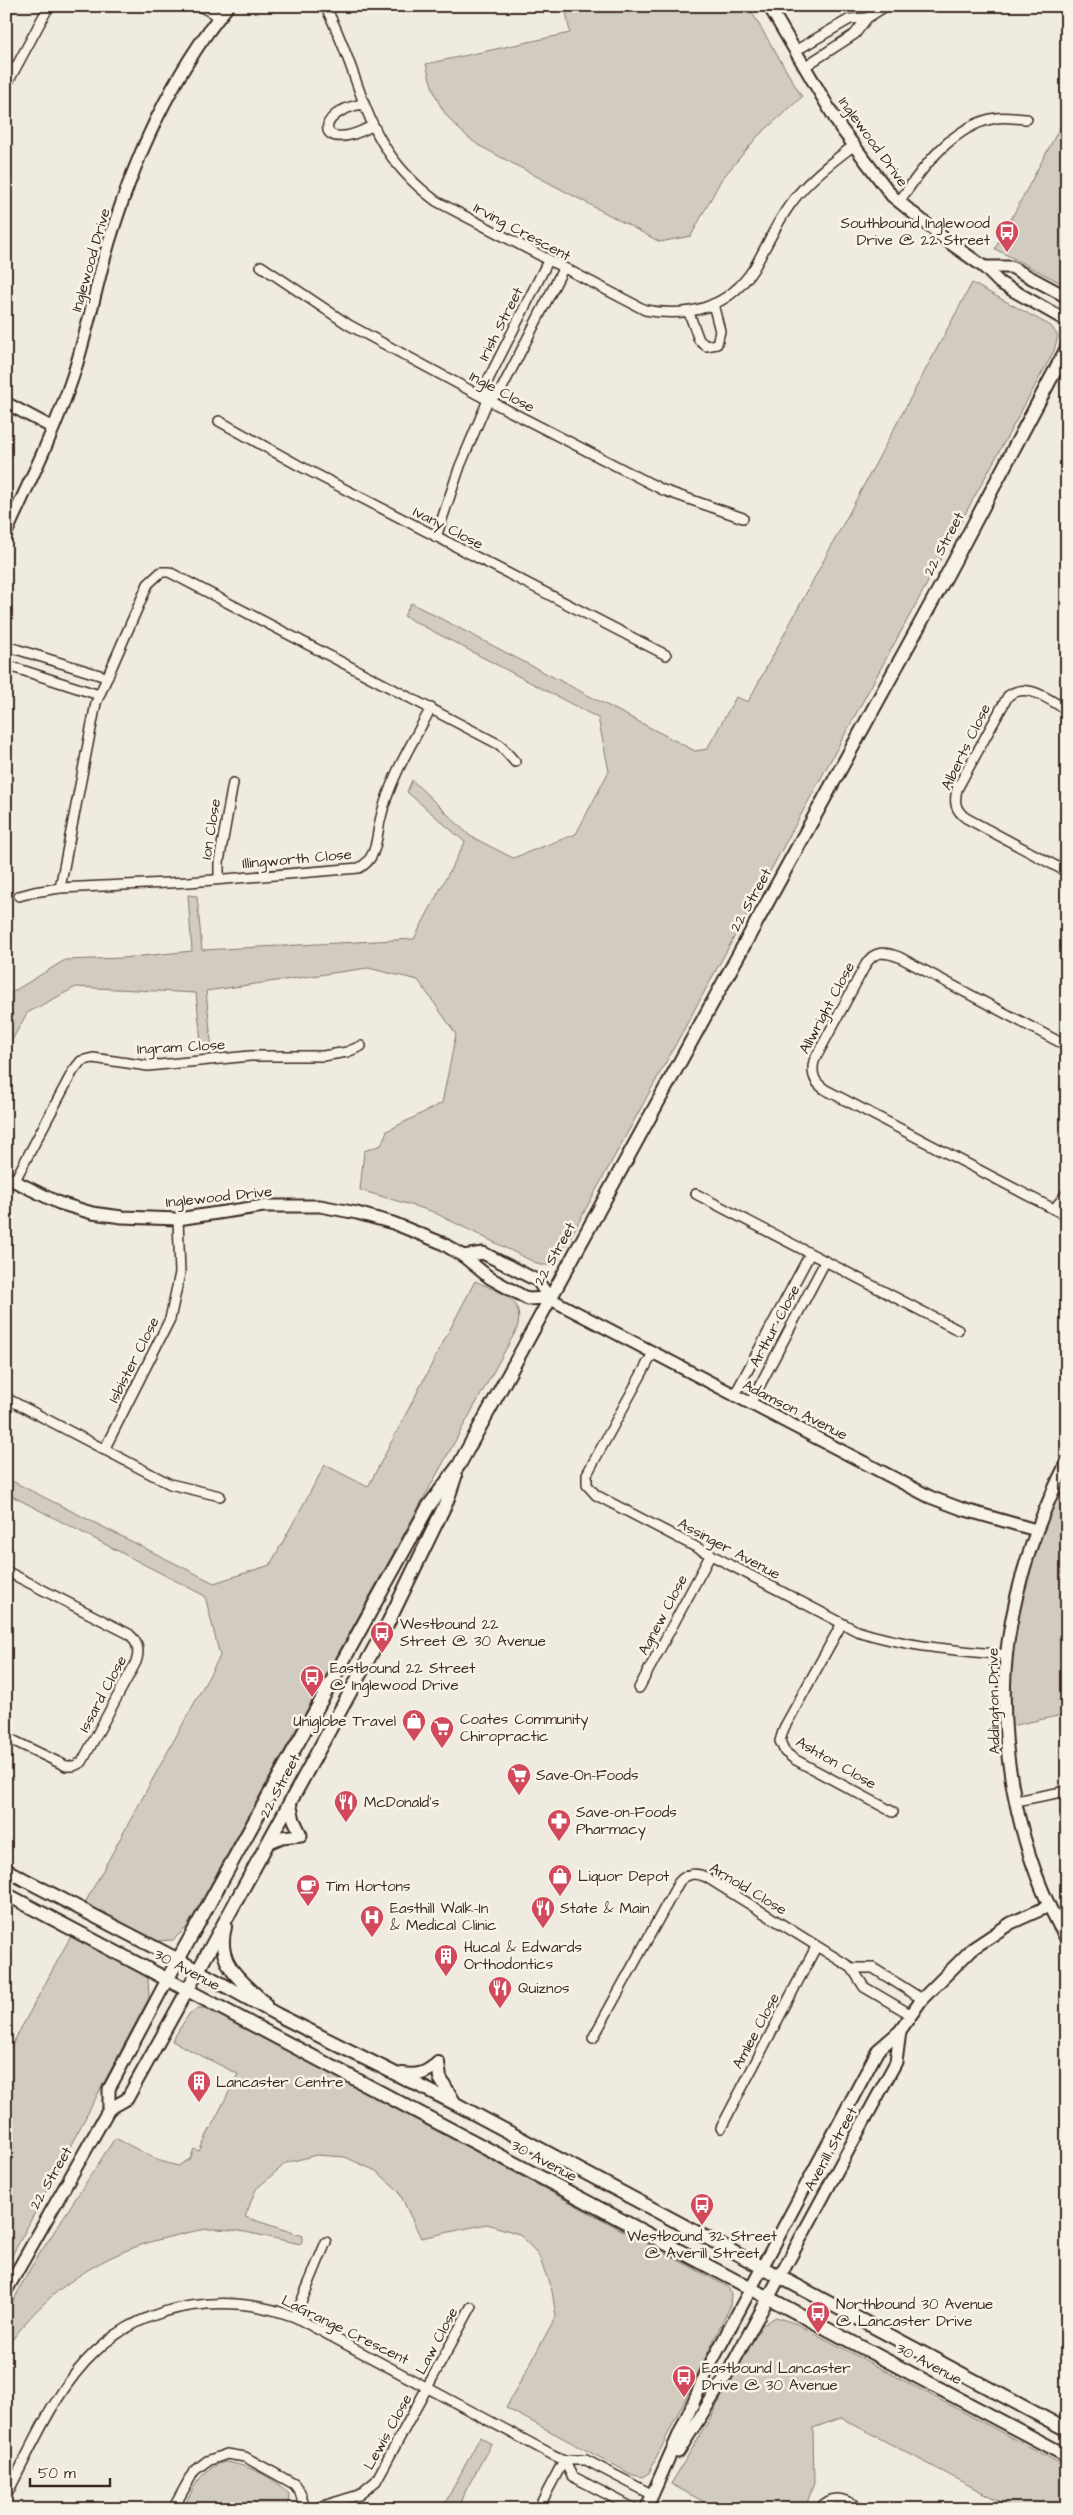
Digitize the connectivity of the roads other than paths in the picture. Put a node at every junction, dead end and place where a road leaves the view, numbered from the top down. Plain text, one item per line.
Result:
1 (49, 6) edge
2 (199, 6) edge
3 (228, 6) edge
4 (325, 6) edge
5 (769, 6) edge
6 (886, 6) edge
7 (219, 16) junction
8 (867, 18) junction
9 (795, 51) junction
10 (804, 67) junction
11 (6, 86) edge
12 (363, 104) junction
13 (1027, 119) dead end
14 (372, 126) junction
15 (854, 146) junction
16 (899, 202) junction
17 (548, 261) junction
18 (262, 266) dead end
19 (984, 267) junction
20 (563, 269) junction
21 (1067, 296) edge
22 (713, 304) junction
23 (689, 313) junction
24 (1067, 320) edge
25 (513, 328) junction
26 (528, 336) junction
27 (1067, 348) edge
28 (488, 400) junction
29 (6, 404) edge
30 (219, 421) dead end
31 (53, 428) junction
32 (743, 518) dead end
33 (6, 533) edge
34 (436, 537) junction
35 (6, 646) edge
36 (666, 655) dead end
37 (6, 665) edge
38 (106, 677) junction
39 (99, 695) junction
40 (431, 708) junction
41 (1067, 710) edge
42 (515, 762) dead end
43 (233, 783) dead end
44 (1067, 872) edge
45 (219, 879) junction
46 (60, 888) junction
47 (20, 896) dead end
48 (361, 1046) dead end
49 (1067, 1046) edge
50 (10, 1180) edge
51 (1067, 1193) edge
52 (696, 1194) dead end
53 (1054, 1209) junction
54 (1067, 1216) edge
55 (178, 1219) junction
56 (810, 1254) junction
57 (463, 1256) junction
58 (825, 1262) junction
59 (549, 1298) junction
60 (958, 1330) dead end
61 (653, 1353) junction
62 (734, 1396) junction
63 (6, 1398) edge
64 (750, 1404) junction
65 (104, 1450) junction
66 (1067, 1462) edge
67 (459, 1465) junction
68 (220, 1496) dead end
69 (1036, 1530) junction
70 (711, 1554) junction
71 (6, 1570) edge
72 (841, 1624) junction
73 (1007, 1655) junction
74 (639, 1688) dead end
75 (6, 1737) edge
76 (1067, 1791) edge
77 (1016, 1801) junction
78 (290, 1803) junction
79 (892, 1812) dead end
80 (268, 1843) junction
81 (6, 1870) edge
82 (6, 1894) edge
83 (1048, 1906) junction
84 (229, 1912) junction
85 (1067, 1940) edge
86 (816, 1947) junction
87 (178, 1960) junction
88 (852, 1968) junction
89 (198, 1971) junction
90 (168, 1978) junction
91 (188, 1989) junction
92 (922, 1999) junction
93 (910, 2014) junction
94 (278, 2015) junction
95 (900, 2031) junction
96 (593, 2038) dead end
97 (395, 2072) junction
98 (456, 2104) junction
99 (109, 2109) junction
100 (721, 2128) dead end
101 (326, 2242) dead end
102 (762, 2268) junction
103 (778, 2277) junction
104 (751, 2288) junction
105 (6, 2291) edge
106 (768, 2297) junction
107 (471, 2308) dead end
108 (295, 2317) junction
109 (428, 2387) junction
110 (1067, 2430) edge
111 (1067, 2456) edge
112 (564, 2460) junction
113 (658, 2484) junction
114 (653, 2495) junction
115 (6, 2496) edge
116 (173, 2509) edge
117 (305, 2509) edge
118 (313, 2509) edge
119 (538, 2509) edge
120 (635, 2509) edge
121 (646, 2509) edge
122 (819, 2509) edge
123 (863, 2509) edge

1 - 11 street
2 - 7 street
3 - 7 street, Inglewood Drive
4 - 12 street, Irving Crescent
5 - 9 street, Inglewood Drive
6 - 8 street
7 - 31 street, Inglewood Drive
8 - 9 street
8 - 10 street
9 - 10 street, Inglewood Drive
10 - 15 street, Inglewood Drive
12 - 14 street, Irving Crescent
12 - 14 street
13 - 16 street
14 - 17 street, Irving Crescent
15 - 16 street, Inglewood Drive
15 - 22 street, Irving Crescent
16 - 19 street, Inglewood Drive
17 - 20 street, Irving Crescent
17 - 25 street, Irish Street
18 - 28 street, Ingle Close
19 - 21 street
19 - 24 street, Inglewood Drive
20 - 23 street, Irving Crescent
20 - 26 street, Irish Street
22 - 23 street, Irving Crescent
22 - 23 street
25 - 26 street
25 - 28 street, Irish Street
26 - 28 street, Irish Street
27 - 59 main road, 22 Street
28 - 32 street, Ingle Close
28 - 34 street, Irish Street
29 - 31 street
30 - 34 street, Ivany Close
31 - 33 street, Inglewood Drive
34 - 36 street, Ivany Close
35 - 38 street
37 - 39 street
38 - 39 street
38 - 40 street
39 - 46 street
40 - 42 street
40 - 45 street, Illingworth Close
41 - 44 street, Alberts Close
43 - 45 street, Ion Close
45 - 46 street, Illingworth Close
46 - 47 street, Illingworth Close
48 - 50 street, Ingram Close
49 - 53 street, Allwright Close
50 - 55 street, Inglewood Drive
51 - 53 street
52 - 56 street
53 - 54 street, Allwright Close
55 - 57 street, Inglewood Drive
55 - 65 street, Isbister Close
56 - 58 street
56 - 62 street, Arthur Close
57 - 59 street, Inglewood Drive
57 - 59 street
58 - 60 street
58 - 64 street, Arthur Close
59 - 61 street, Adamson Avenue
59 - 67 main road, 22 Street
61 - 62 street, Adamson Avenue
61 - 70 street, Assinger Avenue
62 - 64 street, Adamson Avenue
63 - 65 street
64 - 69 street, Adamson Avenue
65 - 68 street
66 - 69 street, Addington Drive
67 - 78 main road, 22 Street
67 - 87 main road, 22 Street
69 - 73 street, Addington Drive
70 - 72 street, Assinger Avenue
70 - 74 street, Agnew Close
71 - 75 street, Issard Close
72 - 73 street, Assinger Avenue
72 - 79 street, Ashton Close
73 - 77 street, Addington Drive
76 - 77 street
77 - 83 street, Addington Drive
78 - 80 main road, 22 Street
78 - 80 street
80 - 84 main road, 22 Street
81 - 87 main road, 30 Avenue
82 - 90 main road, 30 Avenue
83 - 85 street, Addington Drive
83 - 92 street, Averill Street
84 - 89 main road, 22 Street
84 - 94 main road
86 - 88 street, Arnold Close
86 - 96 street, Arnold Close
86 - 100 street, Amlee Close
87 - 89 main road, 30 Avenue
87 - 90 main road, 22 Street
88 - 92 street, Arnold Close
88 - 93 street, Arnold Close
89 - 91 main road, 22 Street
89 - 94 main road, 30 Avenue
90 - 91 main road, 30 Avenue
90 - 99 street, 22 Street
91 - 99 street, 22 Street
91 - 104 main road, 30 Avenue
92 - 93 street, Averill Street
93 - 95 street, Averill Street
94 - 97 main road, 30 Avenue
95 - 102 street, Averill Street
95 - 103 street, Averill Street
97 - 98 main road, 30 Avenue
97 - 98 main road
98 - 102 main road, 30 Avenue
99 - 105 street, 22 Street
101 - 108 street
102 - 103 main road, 30 Avenue
102 - 104 street, Averill Street
103 - 106 street, Averill Street
103 - 110 main road, 30 Avenue
104 - 106 main road, 30 Avenue
104 - 113 street, Averill Street
106 - 111 main road, 30 Avenue
106 - 113 street, Averill Street
107 - 109 street, Law Close
108 - 109 street, LaGrange Crescent
108 - 115 street, LaGrange Crescent
109 - 112 street, LaGrange Crescent
109 - 118 street, Lewis Close
112 - 114 street, LaGrange Crescent
112 - 119 street
112 - 120 street, LaGrange Crescent
113 - 114 street
114 - 121 street
116 - 117 street
122 - 123 street

